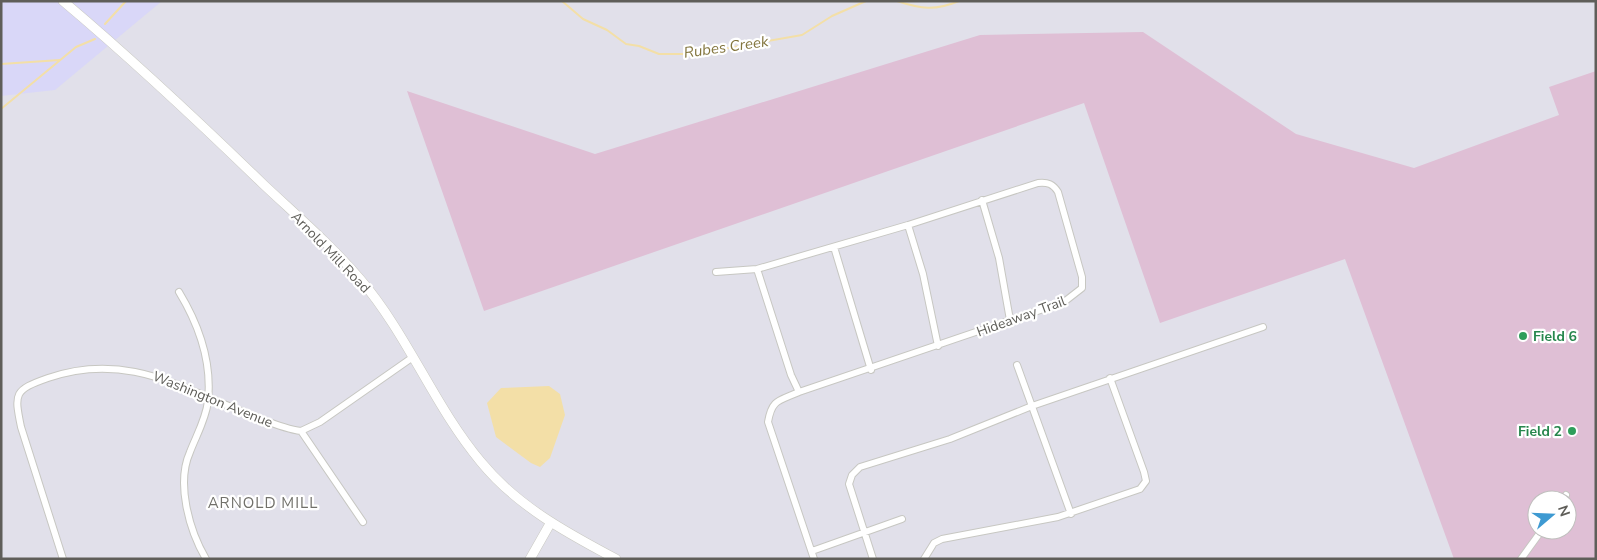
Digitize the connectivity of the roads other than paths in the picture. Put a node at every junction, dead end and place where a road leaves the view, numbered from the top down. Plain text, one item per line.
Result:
1 (63, 1) edge
2 (982, 200) junction
3 (908, 225) junction
4 (834, 247) junction
5 (757, 269) junction
6 (716, 272) dead end
7 (179, 292) dead end
8 (1010, 320) junction
9 (1263, 327) dead end
10 (938, 346) junction
11 (414, 357) junction
12 (1017, 365) dead end
13 (871, 370) junction
14 (1110, 378) junction
15 (799, 392) junction
16 (208, 396) junction
17 (1032, 406) junction
18 (301, 431) junction
19 (1070, 514) junction
20 (902, 519) dead end
21 (363, 522) dead end
22 (551, 522) junction
23 (864, 534) junction
24 (1535, 540) edge
25 (812, 551) junction
26 (64, 559) edge
27 (206, 559) edge
28 (530, 559) edge
29 (616, 559) edge
30 (814, 559) edge
31 (873, 559) edge
32 (924, 559) edge
33 (1521, 559) edge

1 - 11 main road, Arnold Mill Road
2 - 3 street, Hideaway Trail
2 - 8 street
2 - 8 street, Hideaway Trail
3 - 4 street, Hideaway Trail
3 - 10 street
4 - 5 street, Hideaway Trail
4 - 13 street
5 - 6 street, Hideaway Trail
5 - 15 street
7 - 16 street
8 - 10 street, Hideaway Trail
9 - 14 street
10 - 13 street, Hideaway Trail
11 - 18 street
11 - 22 main road, Arnold Mill Road
12 - 17 street
13 - 15 street, Hideaway Trail
14 - 17 street
14 - 19 street
15 - 25 street, Hideaway Trail
16 - 18 street, Washington Avenue
16 - 26 street, Washington Avenue
16 - 27 street
17 - 19 street
17 - 23 street
18 - 21 street
19 - 32 street
20 - 23 street
22 - 28 main road
22 - 29 main road, Arnold Mill Road
23 - 25 street
23 - 31 street
24 - 33 street
25 - 30 street

